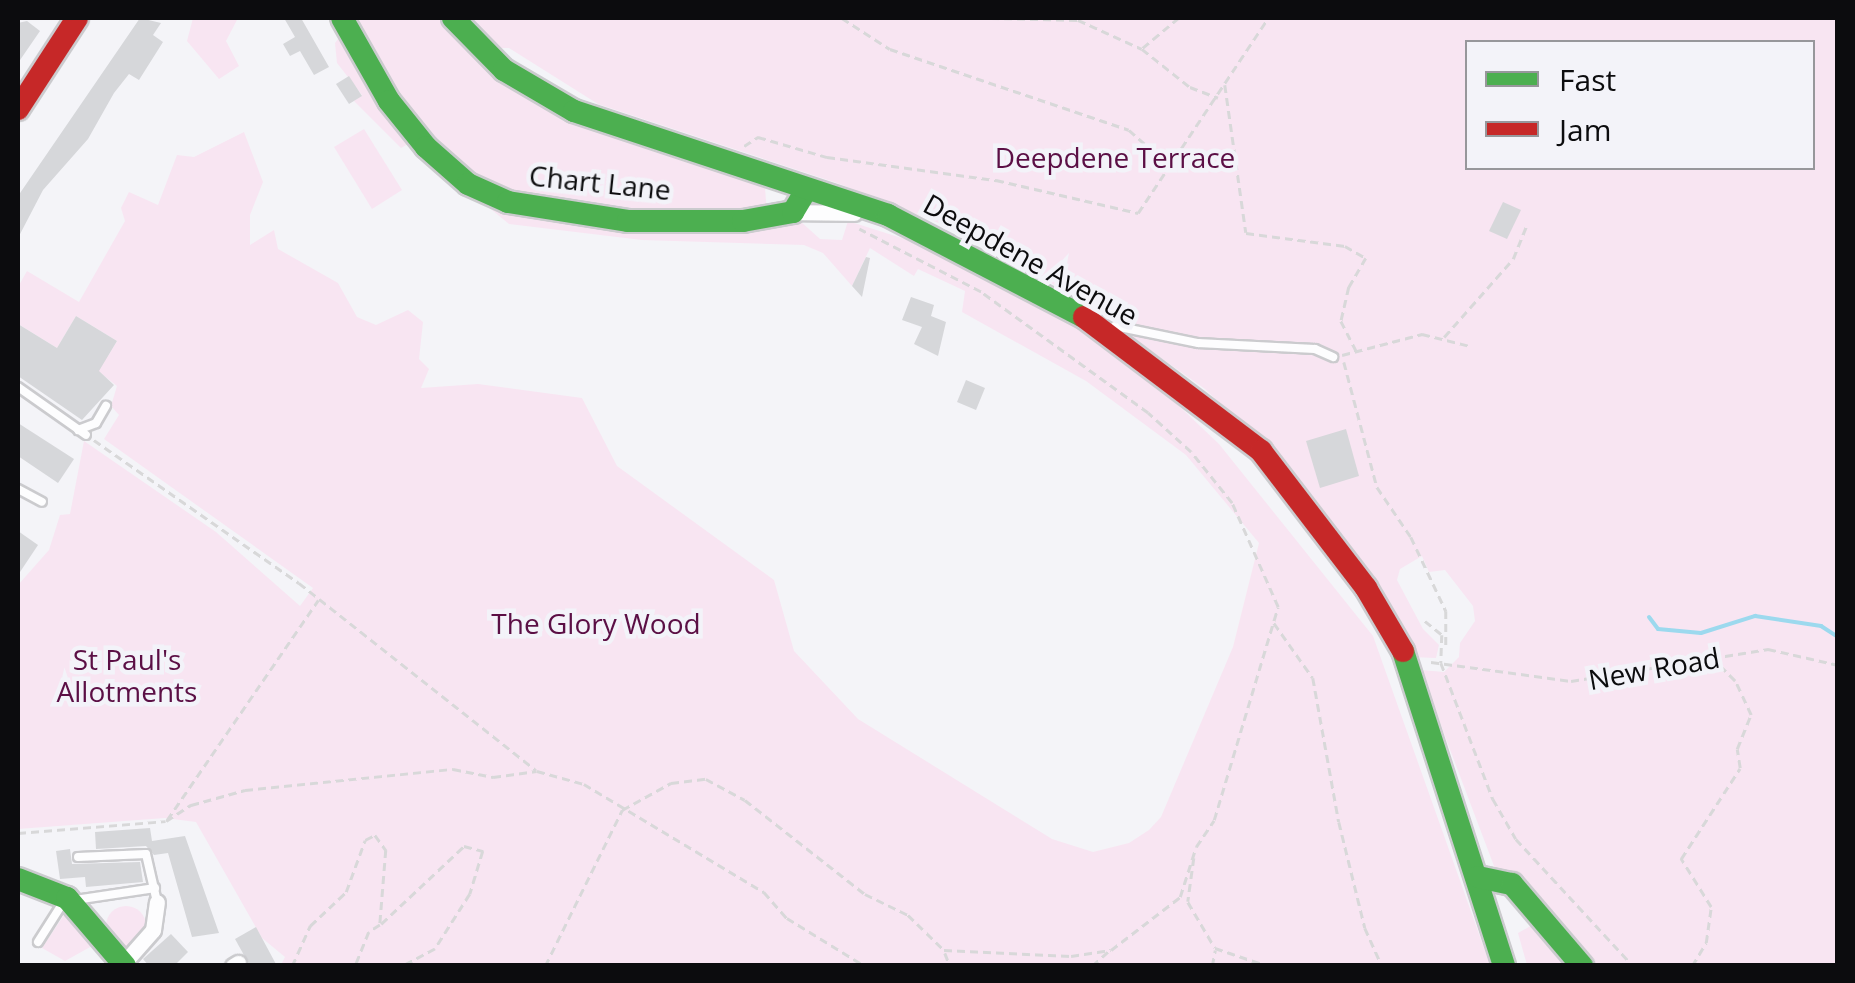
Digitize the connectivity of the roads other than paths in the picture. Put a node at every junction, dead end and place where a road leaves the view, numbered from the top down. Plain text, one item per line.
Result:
1 (78, 18) edge
2 (342, 18) edge
3 (452, 18) edge
4 (18, 109) edge
5 (806, 190) junction
6 (793, 212) junction
7 (888, 215) junction
8 (1107, 330) junction
9 (1333, 357) road end
10 (18, 386) edge
11 (106, 406) dead end
12 (18, 489) edge
13 (42, 502) dead end
14 (78, 857) dead end
15 (1478, 877) junction
16 (18, 879) edge
17 (156, 895) junction
18 (69, 899) junction
19 (1490, 914) junction
20 (1543, 919) junction
21 (38, 942) dead end
22 (124, 965) edge
23 (1504, 966) edge
24 (1582, 966) edge

1 - 4 main road
2 - 6 main road, Chart Lane
3 - 5 main road, Deepdene Avenue
5 - 6 main road
5 - 7 main road, Deepdene Avenue
6 - 7 street
7 - 8 main road, Deepdene Avenue
8 - 9 lane
8 - 15 main road, Deepdene Avenue
10 - 11 lane
12 - 13 lane
14 - 17 lane
15 - 19 main road, Deepdene Avenue
15 - 20 main road
16 - 18 main road
17 - 18 lane
17 - 22 street
18 - 21 lane
18 - 22 main road
19 - 20 main road
19 - 23 main road, Deepdene Avenue
20 - 24 main road

